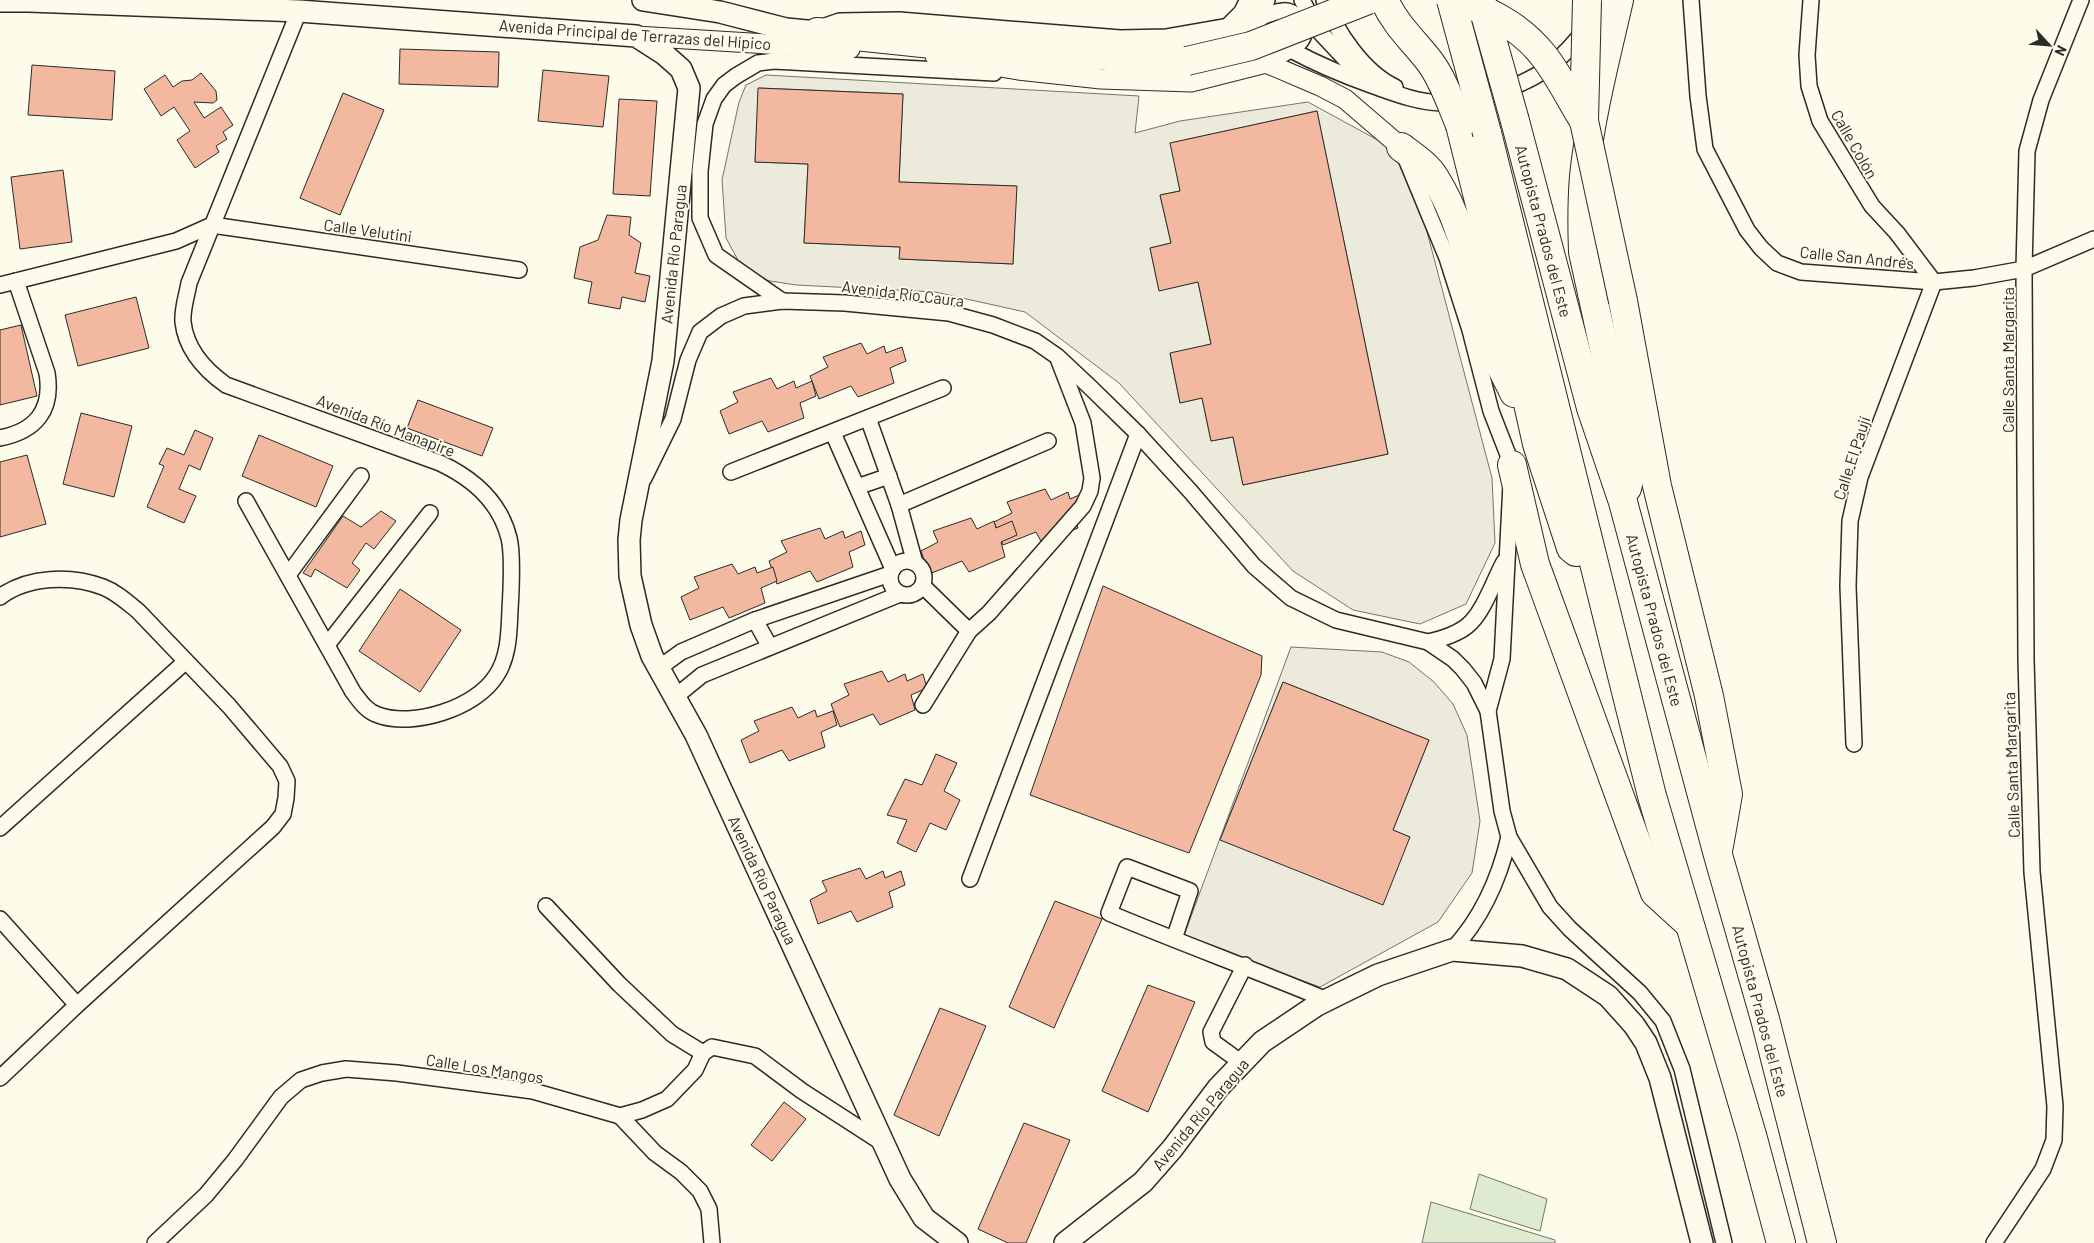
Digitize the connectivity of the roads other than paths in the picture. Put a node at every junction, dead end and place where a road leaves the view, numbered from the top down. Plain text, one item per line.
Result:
1 (643, 0) edge
2 (1267, 0) edge
3 (1302, 0) edge
4 (1324, 0) edge
5 (1368, 0) edge
6 (1384, 0) edge
7 (1451, 0) edge
8 (1480, 0) edge
9 (1587, 0) edge
10 (1604, 0) edge
11 (1619, 0) edge
12 (1691, 0) edge
13 (1811, 0) edge
14 (2081, 0) edge
15 (0, 1) edge
16 (721, 6) edge
17 (1256, 9) edge
18 (299, 11) junction
19 (817, 32) joint
20 (636, 36) junction
21 (1190, 48) junction
22 (1291, 50) junction
23 (1266, 63) junction
24 (1018, 70) junction
25 (1375, 86) junction
26 (1423, 101) junction
27 (1584, 121) junction
28 (1401, 147) junction
29 (212, 225) junction
30 (2094, 239) edge
31 (2024, 269) junction
32 (519, 270) dead end
33 (16, 281) junction
34 (1934, 282) junction
35 (0, 285) edge
36 (782, 301) junction
37 (1058, 357) junction
38 (943, 388) dead end
39 (868, 418) junction
40 (833, 433) junction
41 (1138, 434) junction
42 (0, 438) edge
43 (1048, 441) dead end
44 (1537, 444) junction
45 (1510, 461) junction
46 (731, 472) dead end
47 (361, 476) dead end
48 (889, 476) junction
49 (857, 487) junction
50 (636, 493) junction
51 (246, 501) dead end
52 (1623, 502) junction
53 (899, 505) junction
54 (430, 513) dead end
55 (1507, 556) junction
56 (915, 563) junction
57 (1594, 567) junction
58 (891, 571) junction
59 (288, 575) junction
60 (922, 586) junction
61 (900, 594) junction
62 (0, 597) edge
63 (755, 620) junction
64 (970, 631) junction
65 (1428, 642) junction
66 (327, 645) junction
67 (770, 647) junction
68 (185, 662) junction
69 (659, 668) junction
70 (675, 696) junction
71 (923, 705) dead end
72 (1488, 711) junction
73 (1854, 744) dead end
74 (0, 828) edge
75 (1508, 838) junction
76 (1718, 855) junction
77 (970, 879) dead end
78 (546, 906) dead end
79 (0, 919) edge
80 (1689, 924) junction
81 (1174, 939) junction
82 (1452, 950) junction
83 (1245, 965) junction
84 (1326, 1000) junction
85 (77, 1005) junction
86 (703, 1053) junction
87 (1242, 1064) junction
88 (0, 1078) edge
89 (620, 1116) junction
90 (884, 1145) junction
91 (155, 1243) edge
92 (712, 1243) edge
93 (957, 1243) edge
94 (1066, 1243) edge
95 (1702, 1243) edge
96 (1724, 1243) edge
97 (1781, 1243) edge
98 (1822, 1243) edge
99 (1994, 1243) edge

1 - 16 main road, Avenida Principal de Terrazas del Hípico
2 - 17 street
3 - 25 street
4 - 26 street
5 - 21 highway, bridge
6 - 44 highway, bridge
7 - 27 highway, bridge
7 - 57 highway, Autopista Prados del Este, bridge
8 - 52 highway, Autopista Prados del Este, bridge
9 - 27 highway, bridge
10 - 26 street
11 - 52 highway
12 - 34 street, Calle San Andrés
13 - 34 street, Calle Colón
14 - 31 street
15 - 18 main road, Avenida Principal de Terrazas del Hípico
16 - 19 main road, Avenida Principal de Terrazas del Hípico
17 - 21 main road
17 - 22 street
18 - 20 main road, Avenida Principal de Terrazas del Hípico
18 - 29 street, Avenida Río Manapire
19 - 21 highway
20 - 24 street, Avenida Principal de Terrazas del Hípico
20 - 50 main road, Avenida Río Paragua
22 - 23 street
22 - 25 street
23 - 24 street, Avenida Principal de Terrazas del Hípico
23 - 28 street
24 - 36 street
25 - 26 street
27 - 76 highway, bridge
28 - 44 highway
28 - 45 street
29 - 32 street, Calle Velutini
29 - 33 street
29 - 66 street, Avenida Río Manapire
30 - 31 street, Calle San Andrés
31 - 34 street, Calle San Andrés
31 - 99 street, Calle Santa Margarita
33 - 35 street
33 - 42 street
34 - 73 street, Calle El Paují
36 - 37 street, Avenida Río Caura
36 - 50 street, Avenida Río Paragua
37 - 41 street, Avenida Río Caura
37 - 64 street
38 - 39 street
39 - 40 street
39 - 48 street
40 - 46 street
40 - 49 street
41 - 65 street, Avenida Río Caura
41 - 77 street
43 - 53 street
44 - 57 highway
45 - 55 street
45 - 80 highway
47 - 59 street
48 - 49 street
48 - 53 street
49 - 58 street
50 - 69 main road, Avenida Río Paragua
51 - 59 street, Avenida Río Manapire
52 - 76 highway, Autopista Prados del Este
53 - 56 street
54 - 66 street
55 - 65 street
55 - 72 street
56 - 58 street
56 - 60 street
57 - 80 highway, Autopista Prados del Este
58 - 61 street
58 - 63 street
59 - 66 street, Avenida Río Manapire
60 - 61 street
60 - 64 street
61 - 67 street
62 - 68 street
63 - 67 street
63 - 69 street
64 - 71 street
65 - 72 street, Avenida Río Caura
67 - 70 street
68 - 74 street
68 - 85 street
69 - 70 main road, Avenida Río Paragua
70 - 90 main road, Avenida Río Paragua
72 - 75 street
75 - 82 street
75 - 96 street
76 - 98 highway, Autopista Prados del Este
78 - 86 street
79 - 85 street
80 - 97 highway, Autopista Prados del Este
81 - 81 street
81 - 83 street
82 - 84 main road, Avenida Río Paragua
82 - 95 main road
83 - 84 street
83 - 87 street
84 - 87 main road, Avenida Río Paragua
85 - 88 street
86 - 89 street
86 - 90 street
87 - 94 main road, Avenida Río Paragua
89 - 91 street, Calle Los Mangos
89 - 92 street
90 - 93 main road, Avenida Río Paragua

